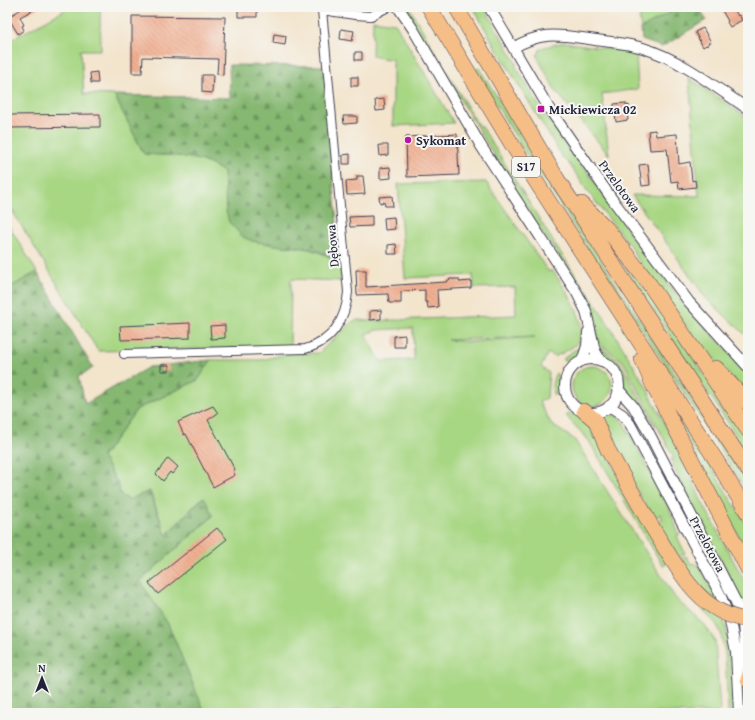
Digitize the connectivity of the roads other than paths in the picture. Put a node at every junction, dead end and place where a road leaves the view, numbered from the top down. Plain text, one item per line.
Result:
1 (388, 7) edge
2 (398, 7) edge
3 (429, 7) edge
4 (456, 7) edge
5 (489, 7) edge
6 (513, 48) junction
7 (748, 109) edge
8 (559, 182) junction
9 (589, 320) junction
10 (628, 324) junction
11 (678, 325) junction
12 (124, 354) dead end
13 (582, 361) junction
14 (601, 361) junction
15 (748, 367) edge
16 (618, 389) junction
17 (748, 403) edge
18 (609, 406) junction
19 (584, 411) junction
20 (748, 430) edge
21 (748, 470) edge
22 (748, 513) edge
23 (748, 570) edge
24 (748, 620) edge
25 (748, 680) edge
26 (739, 713) edge

1 - 12 street, Dębowa
2 - 9 street
3 - 10 highway, S17
4 - 8 highway, S17
5 - 6 street, Przelotowa
6 - 7 street
6 - 15 street, Przelotowa
8 - 11 highway
8 - 21 highway, S17
9 - 13 street
9 - 14 street
10 - 22 highway, S17
10 - 23 highway
11 - 17 highway
11 - 20 highway
13 - 14 street
13 - 19 street
14 - 16 street
16 - 18 street
16 - 25 street, Przelotowa
18 - 19 street
18 - 26 street, Przelotowa
19 - 24 highway, bridge

